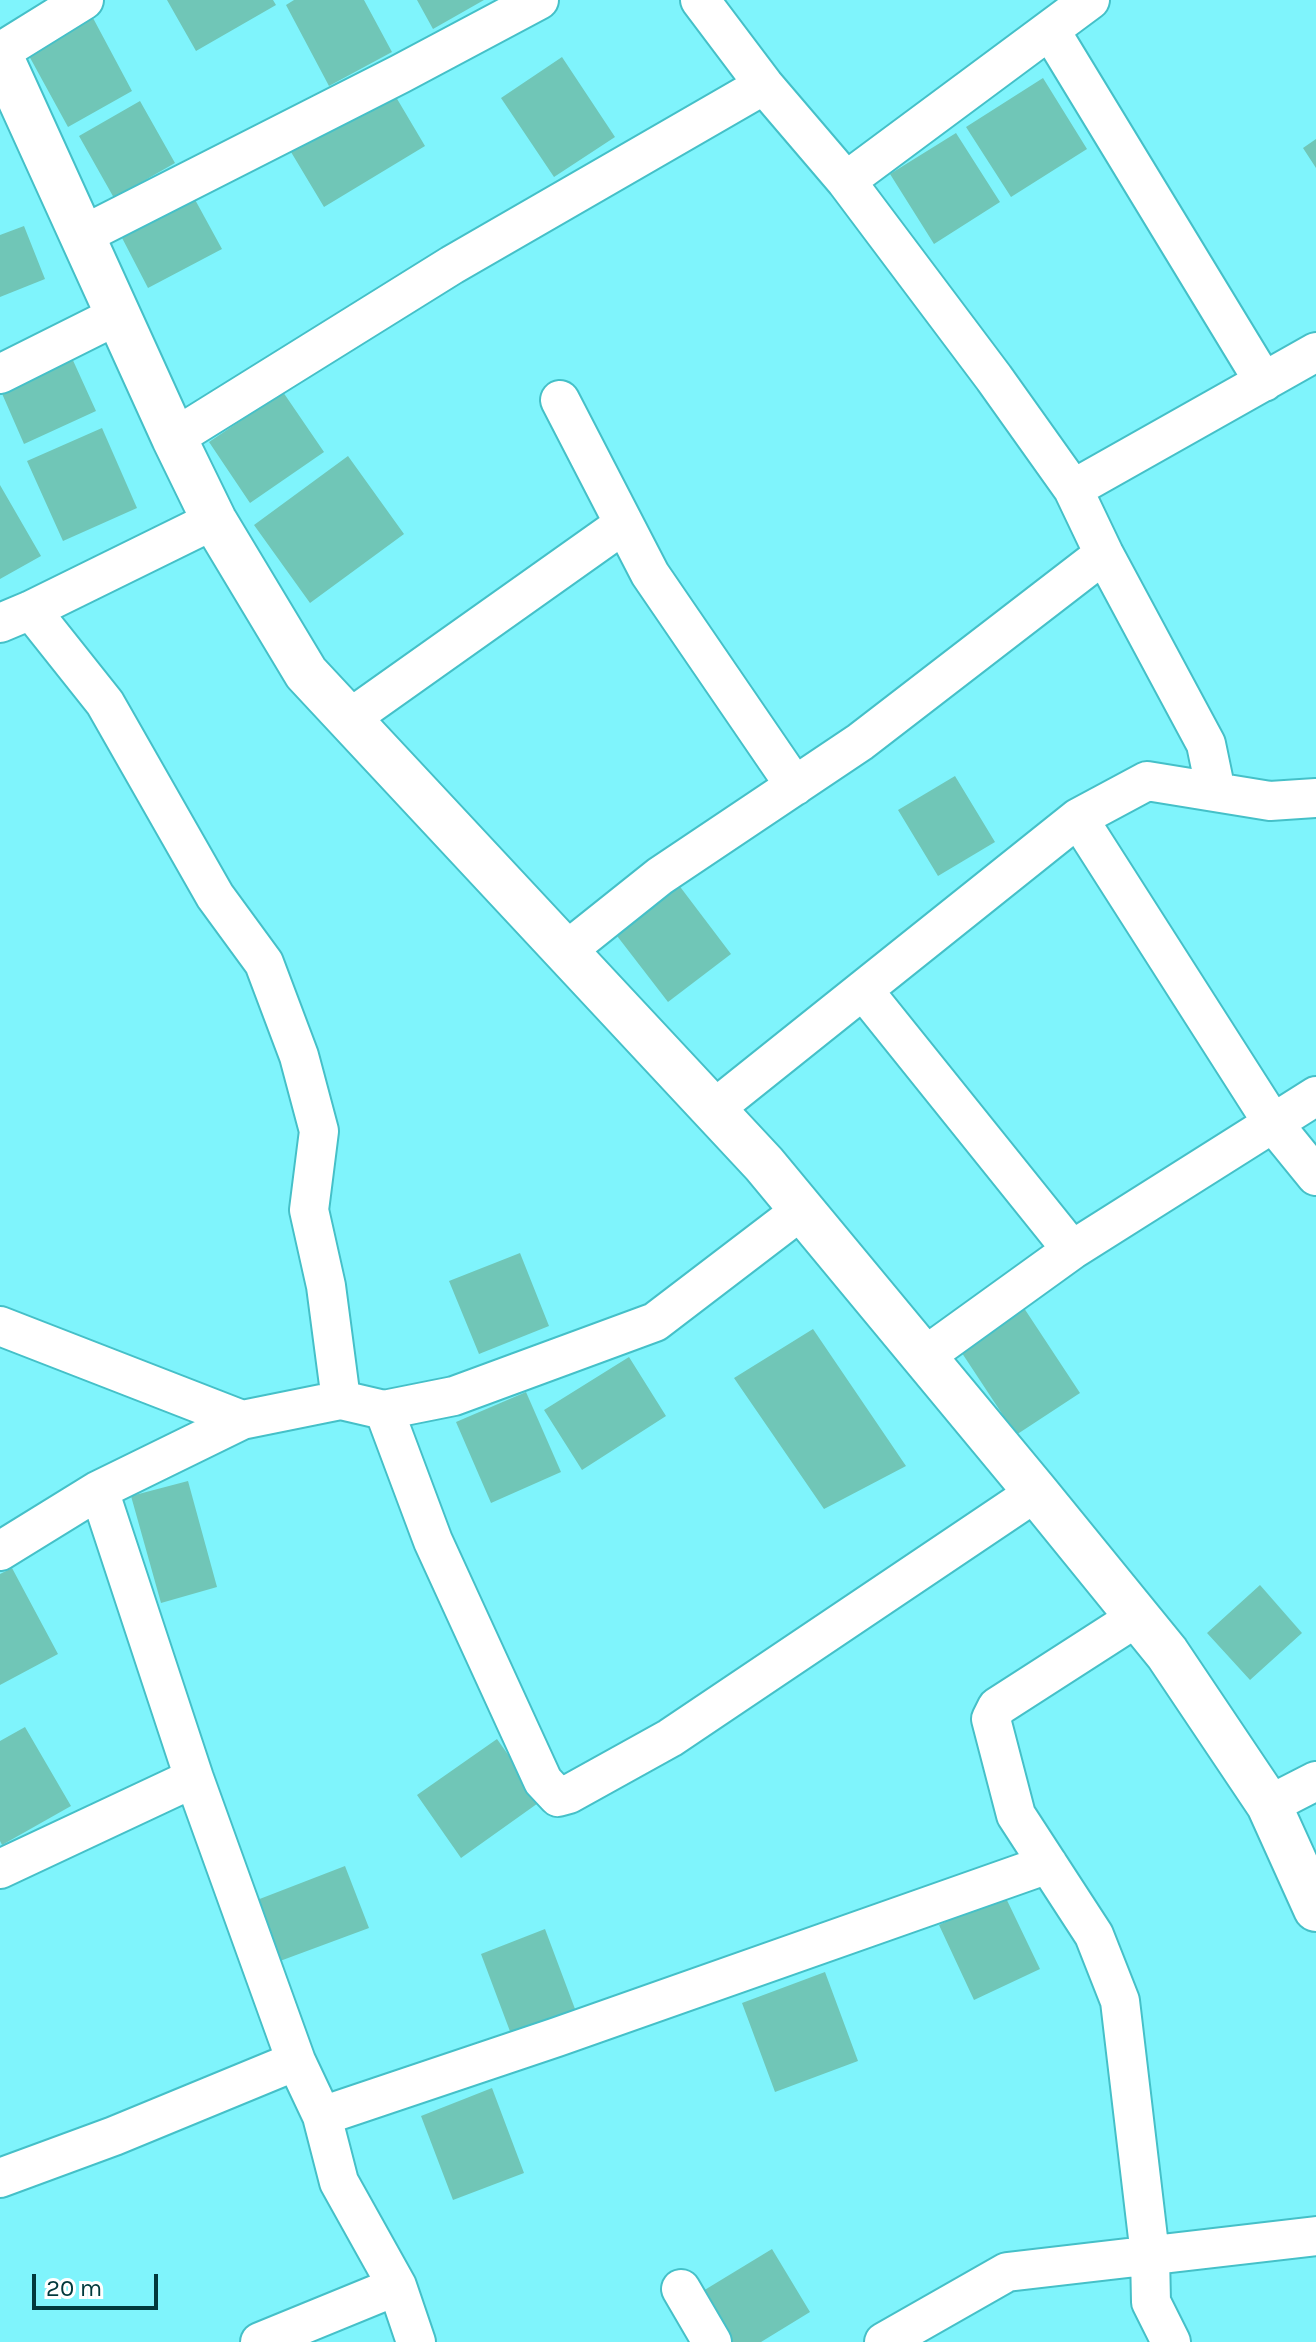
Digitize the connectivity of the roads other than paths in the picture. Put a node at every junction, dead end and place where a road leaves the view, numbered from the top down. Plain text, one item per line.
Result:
1 (84, 0) edge
2 (539, 0) edge
3 (700, 0) edge
4 (1067, 11) edge
5 (1, 61) edge
6 (764, 85) junction
7 (846, 181) junction
8 (83, 235) junction
9 (120, 314) junction
10 (1316, 352) edge
11 (0, 374) edge
12 (1264, 382) junction
13 (560, 400) dead end
14 (174, 438) junction
15 (1073, 489) junction
16 (214, 520) junction
17 (624, 524) junction
18 (1104, 554) junction
19 (15, 616) edge
20 (349, 719) junction
21 (795, 786) junction
22 (1216, 792) junction
23 (1316, 798) edge
24 (1078, 818) junction
25 (566, 951) junction
26 (863, 990) junction
27 (1316, 1096) edge
28 (714, 1109) junction
29 (1272, 1122) junction
30 (1316, 1176) edge
31 (803, 1209) junction
32 (1072, 1250) junction
33 (0, 1326) edge
34 (925, 1356) junction
35 (341, 1400) junction
36 (384, 1410) junction
37 (242, 1420) junction
38 (99, 1490) junction
39 (1036, 1492) junction
40 (0, 1551) edge
41 (1137, 1617) junction
42 (194, 1778) junction
43 (1316, 1781) edge
44 (1269, 1805) junction
45 (1048, 1864) junction
46 (0, 1869) edge
47 (1316, 1909) edge
48 (296, 2061) junction
49 (322, 2116) junction
50 (0, 2178) edge
51 (1316, 2236) edge
52 (1150, 2255) junction
53 (397, 2286) junction
54 (681, 2289) dead end
55 (924, 2332) edge
56 (260, 2342) edge
57 (416, 2342) edge
58 (712, 2342) edge
59 (884, 2342) edge
60 (1171, 2342) edge

1 - 5 street
2 - 8 street
3 - 6 street
4 - 7 street
4 - 12 street
5 - 8 street
6 - 7 street
6 - 14 street
7 - 15 street
8 - 9 street
9 - 11 street
9 - 14 street
10 - 12 street
12 - 15 street
13 - 17 street
14 - 16 street
15 - 18 street
16 - 19 street
16 - 20 street
17 - 20 street
17 - 21 street
18 - 21 street
18 - 22 street
19 - 35 street
20 - 25 street
21 - 25 street
22 - 23 street
22 - 24 street
24 - 26 street
24 - 29 street
25 - 28 street
26 - 28 street
26 - 32 street
27 - 29 street
28 - 31 street
29 - 30 street
29 - 32 street
31 - 34 street
31 - 36 street
32 - 34 street
33 - 37 street
34 - 39 street
35 - 36 street
35 - 37 street
36 - 39 street
37 - 38 street
38 - 40 street
38 - 42 street
39 - 41 street
41 - 44 street
41 - 45 street
42 - 46 street
42 - 48 street
43 - 44 street
44 - 47 street
45 - 49 street
45 - 52 street
48 - 49 street
48 - 50 street
49 - 53 street
51 - 52 street
52 - 55 street
52 - 60 street
53 - 56 street
53 - 57 street
54 - 58 street
55 - 59 street

